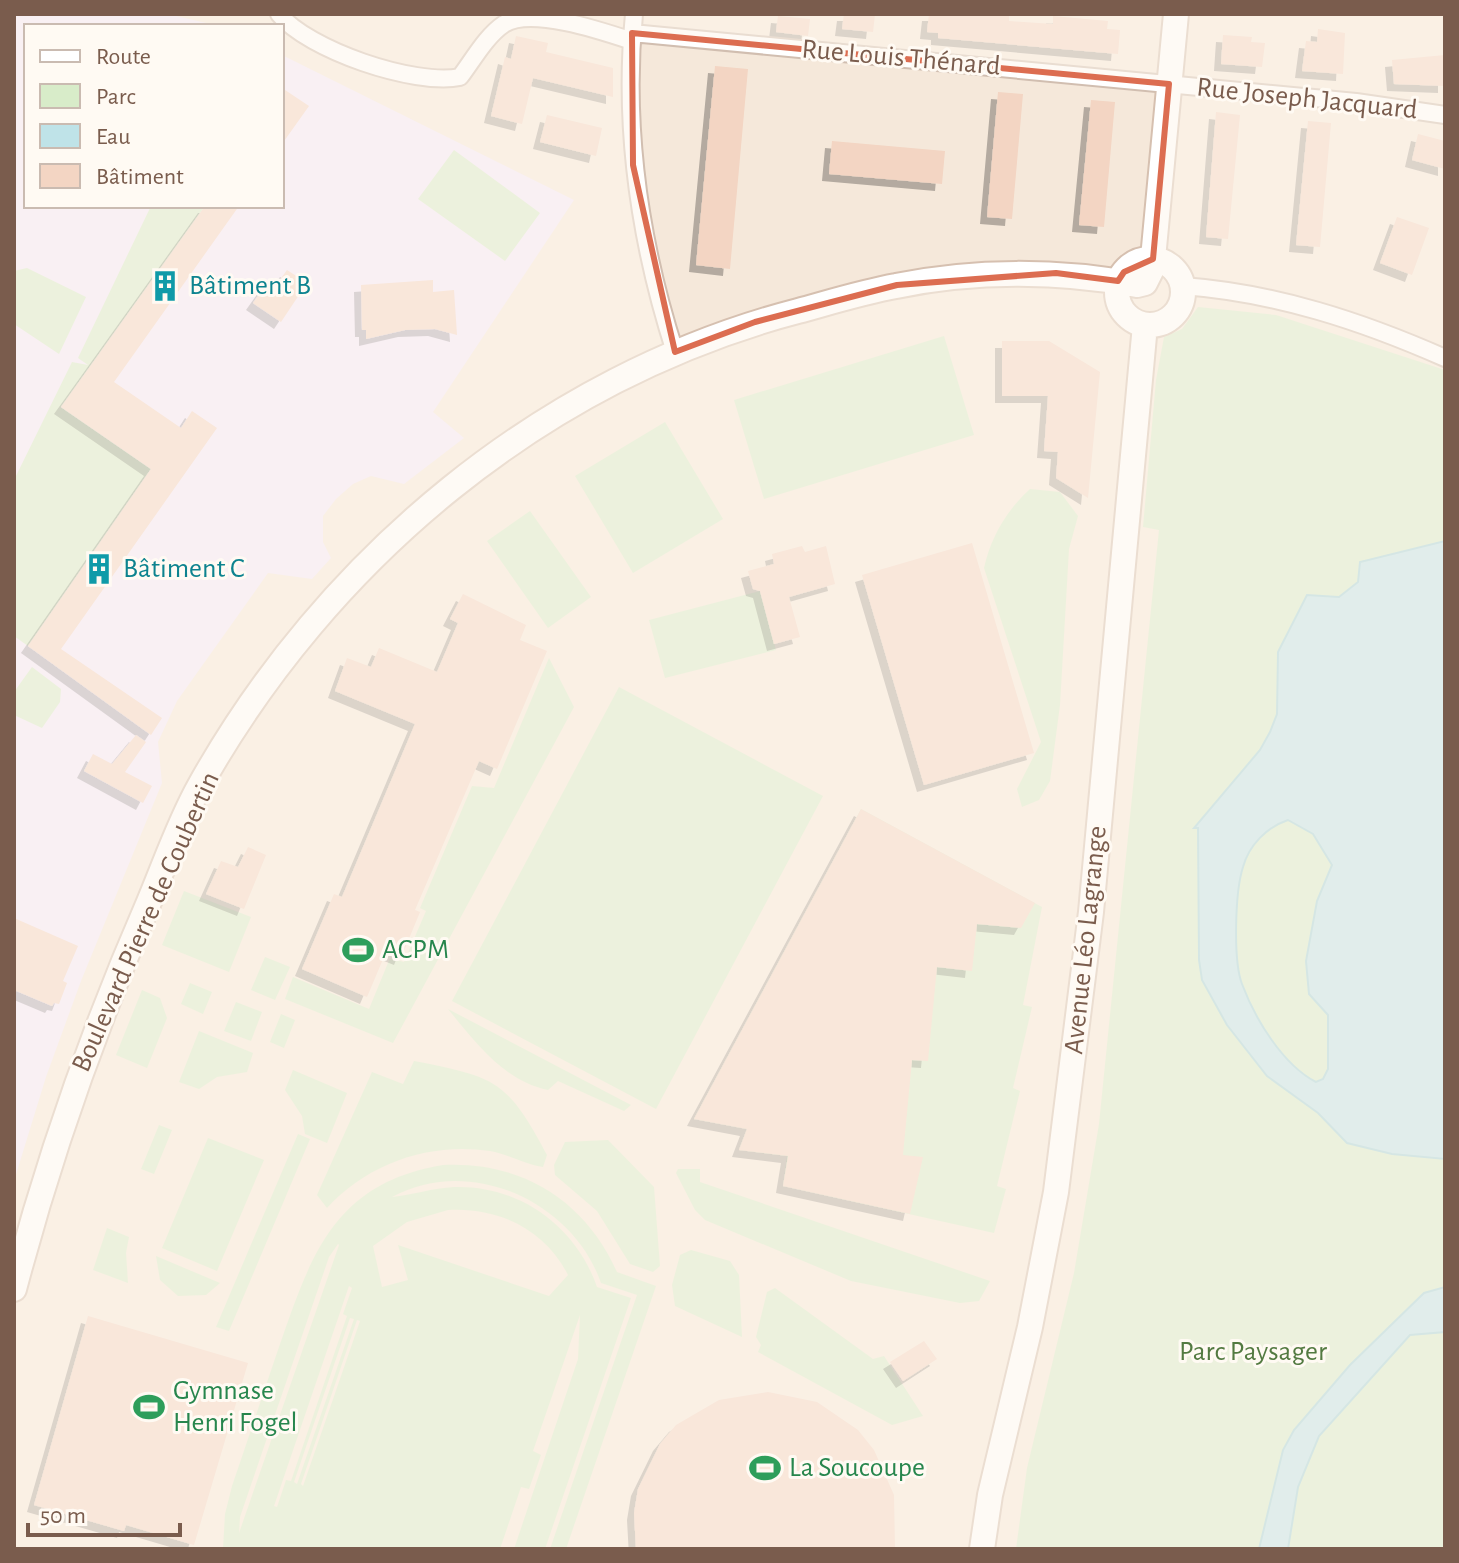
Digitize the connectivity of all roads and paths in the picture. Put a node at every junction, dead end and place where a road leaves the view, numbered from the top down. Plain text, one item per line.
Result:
1 (279, 14) edge
2 (634, 14) edge
3 (1176, 14) edge
4 (632, 37) junction
5 (1169, 84) junction
6 (1445, 115) edge
7 (1153, 259) junction
8 (1118, 281) junction
9 (1183, 286) junction
10 (1145, 325) junction
11 (675, 352) junction
12 (1445, 358) edge
13 (14, 1289) edge
14 (982, 1549) edge

1 - 4 street, Rue Louis Thénard
2 - 4 street
3 - 5 street
4 - 5 street, Rue Louis Thénard
4 - 11 street
5 - 6 street, Rue Joseph Jacquard
5 - 7 street
7 - 8 street
7 - 9 street
8 - 10 street
8 - 11 street, Boulevard Pierre de Coubertin
9 - 10 street
9 - 12 street
10 - 14 street, Avenue Léo Lagrange
11 - 13 street, Boulevard Pierre de Coubertin

